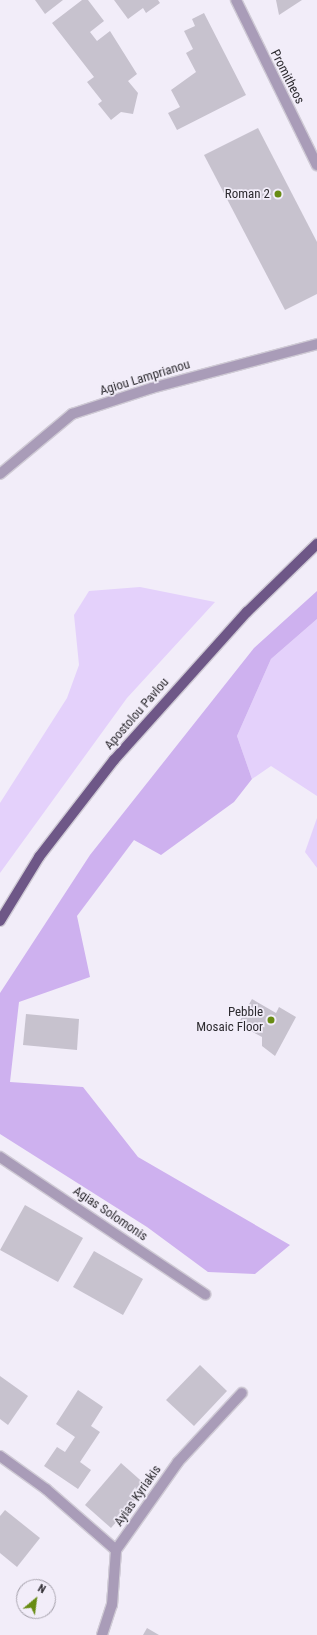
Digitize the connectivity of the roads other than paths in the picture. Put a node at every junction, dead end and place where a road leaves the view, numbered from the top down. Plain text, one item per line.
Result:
1 (236, 0) edge
2 (317, 165) edge
3 (317, 344) edge
4 (0, 474) edge
5 (317, 544) edge
6 (0, 921) edge
7 (0, 1157) edge
8 (206, 1294) dead end
9 (242, 1393) dead end
10 (0, 1456) edge
11 (116, 1550) junction
12 (102, 1635) edge

1 - 2 street, Promitheos
3 - 4 street, Agiou Lamprianou
5 - 6 main road, Apostolou Pavlou
7 - 8 street, Agias Solomonis
9 - 11 street, Ayias Kyriakis
10 - 11 street
11 - 12 street

